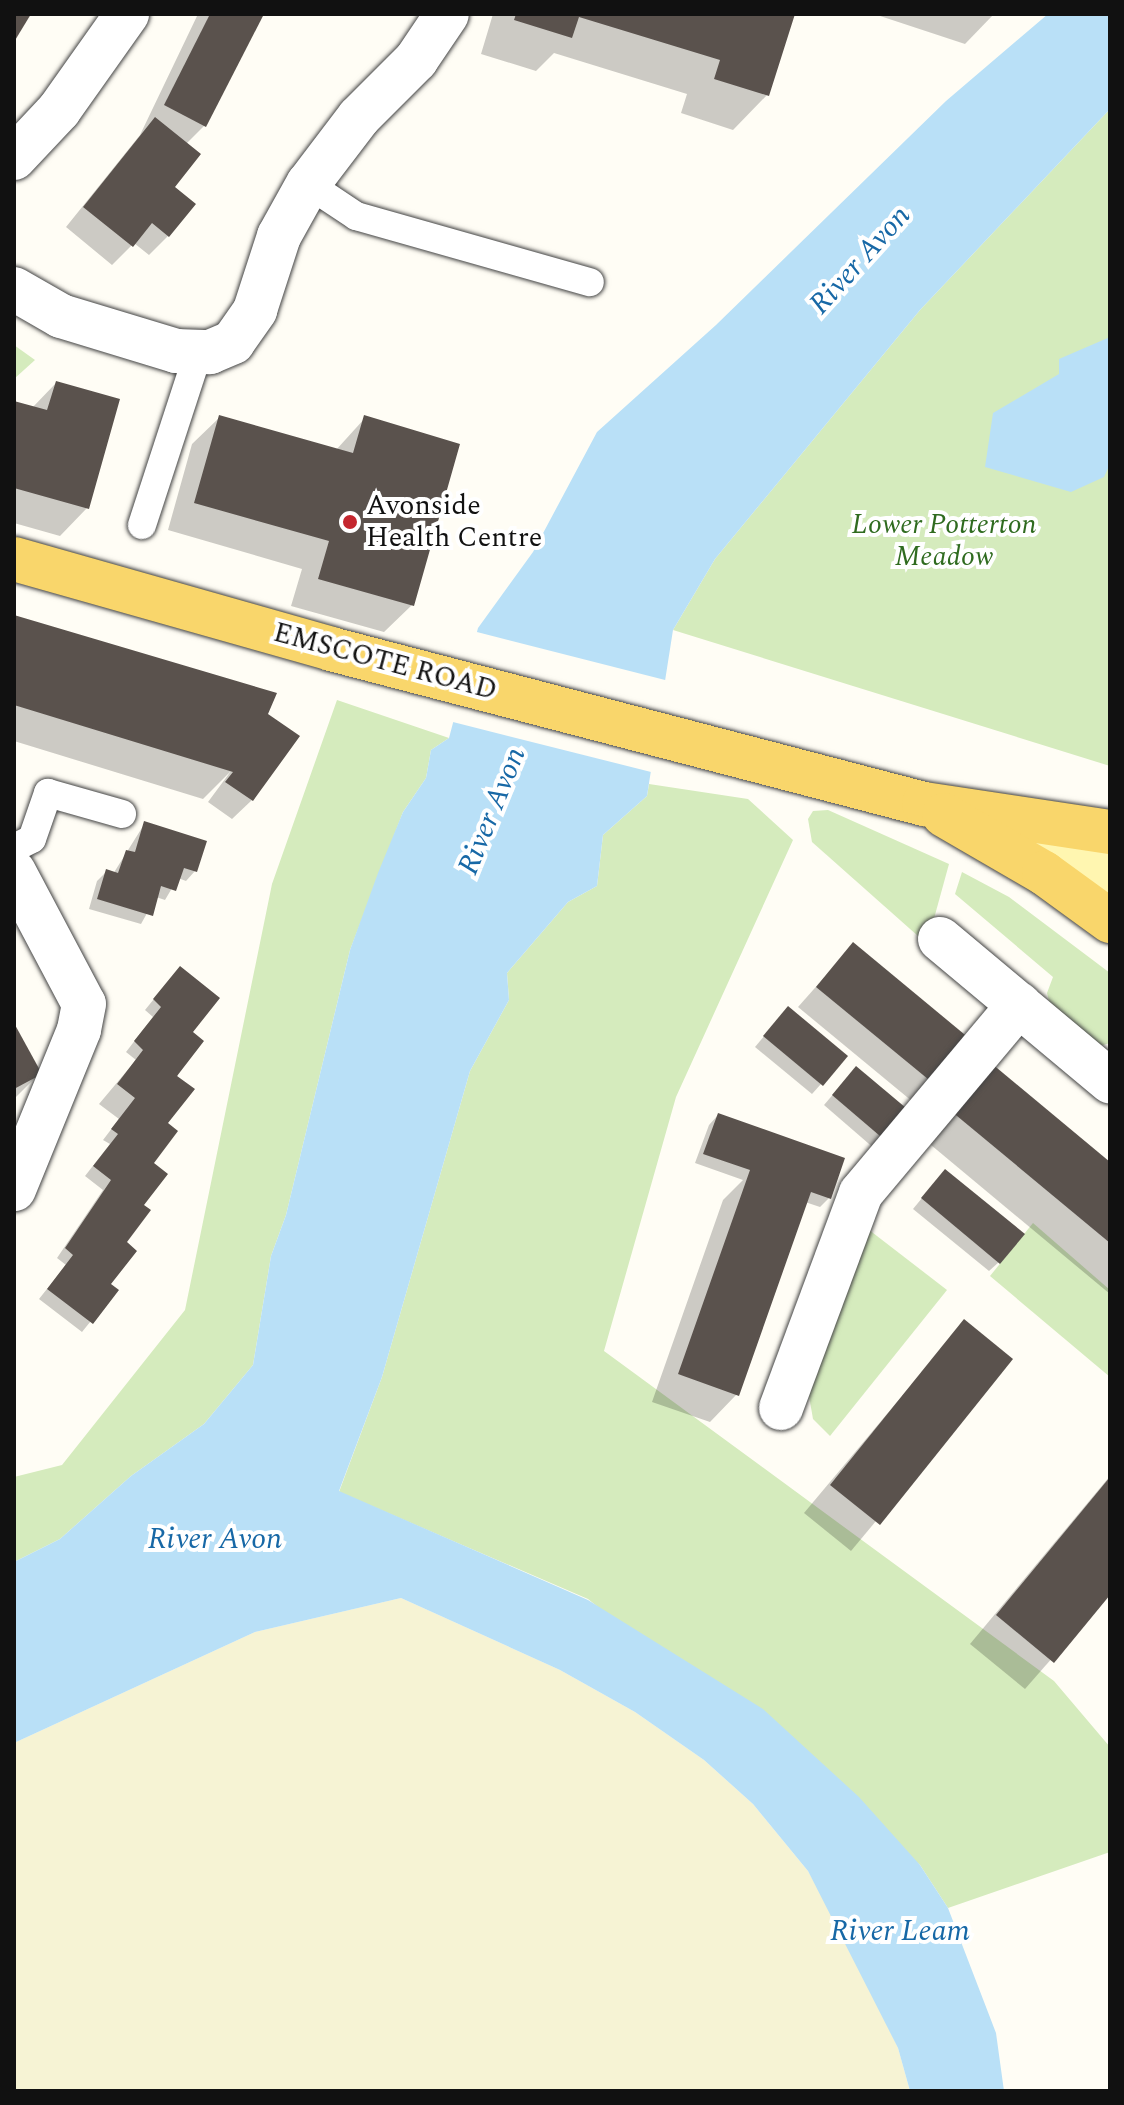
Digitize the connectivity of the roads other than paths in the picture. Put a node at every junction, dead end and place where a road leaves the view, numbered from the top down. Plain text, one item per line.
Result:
1 (127, 14) edge
2 (447, 14) edge
3 (14, 158) edge
4 (308, 184) junction
5 (590, 282) dead end
6 (14, 289) edge
7 (198, 354) junction
8 (142, 525) dead end
9 (14, 559) edge
10 (924, 804) junction
11 (992, 812) junction
12 (122, 814) dead end
13 (1110, 832) edge
14 (14, 848) edge
15 (1110, 871) edge
16 (14, 872) edge
17 (1110, 921) edge
18 (940, 939) dead end
19 (1019, 1005) junction
20 (1110, 1081) edge
21 (14, 1189) edge
22 (781, 1408) dead end

1 - 3 street
2 - 4 street
4 - 5 lane
4 - 7 street
6 - 7 street
7 - 8 lane
9 - 10 main road, EMSCOTE ROAD
10 - 11 main road
10 - 17 main road
11 - 13 main road
11 - 15 main road
12 - 14 lane
16 - 21 street
18 - 19 street
19 - 20 street
19 - 22 street

